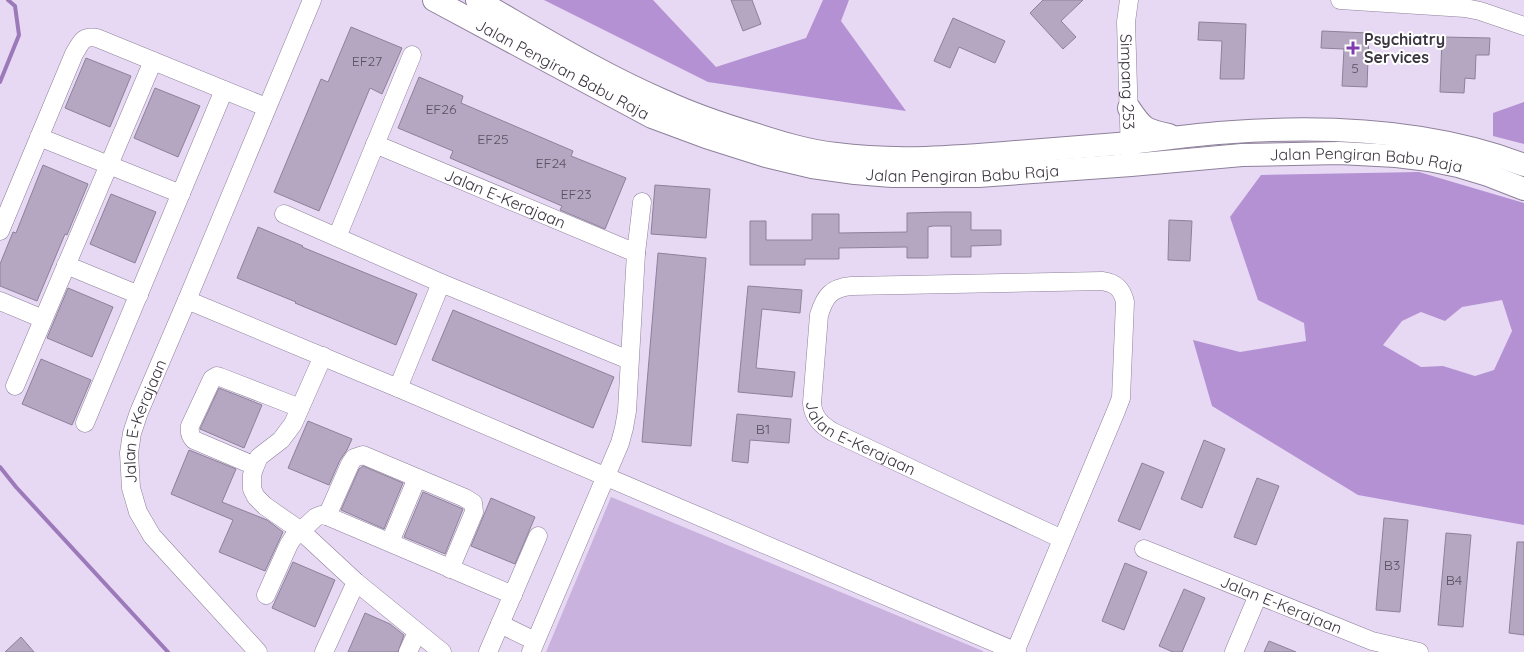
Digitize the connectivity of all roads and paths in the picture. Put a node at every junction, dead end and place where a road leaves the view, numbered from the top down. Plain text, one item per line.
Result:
1 (312, 0) edge
2 (477, 0) edge
3 (1129, 0) edge
4 (1340, 0) edge
5 (435, 1) edge
6 (1524, 26) edge
7 (412, 55) dead end
8 (152, 61) junction
9 (224, 90) junction
10 (266, 107) junction
11 (1129, 108) junction
12 (40, 137) junction
13 (1181, 138) junction
14 (1130, 143) junction
15 (375, 144) junction
16 (1524, 165) edge
17 (109, 166) junction
18 (1131, 166) junction
19 (1524, 189) edge
20 (181, 194) junction
21 (642, 202) dead end
22 (284, 214) dead end
23 (0, 231) edge
24 (337, 237) junction
25 (636, 252) junction
26 (66, 265) junction
27 (441, 283) junction
28 (139, 295) junction
29 (187, 300) junction
30 (0, 301) edge
31 (43, 320) junction
32 (323, 356) junction
33 (629, 360) junction
34 (15, 386) dead end
35 (398, 388) junction
36 (300, 408) junction
37 (85, 423) dead end
38 (255, 466) junction
39 (606, 476) junction
40 (417, 478) junction
41 (328, 516) junction
42 (301, 531) junction
43 (538, 536) dead end
44 (1062, 539) junction
45 (390, 542) junction
46 (1144, 548) dead end
47 (450, 569) junction
48 (356, 582) junction
49 (1258, 594) junction
50 (266, 595) dead end
51 (513, 595) junction
52 (500, 624) junction
53 (417, 632) junction
54 (533, 647) edge
55 (258, 652) edge
56 (324, 652) edge
57 (408, 652) edge
58 (442, 652) edge
59 (488, 652) edge
60 (1016, 652) edge
61 (1234, 652) edge
62 (1420, 652) edge

1 - 10 street, Jalan E-Kerajaan
2 - 14 main road, Jalan Pengiran Babu Raja
3 - 11 street, Simpang 253
4 - 6 street
5 - 18 main road, Jalan Pengiran Babu Raja
7 - 15 street
8 - 9 street
8 - 12 street
8 - 17 street
9 - 10 street
9 - 20 street
10 - 29 street, Jalan E-Kerajaan
11 - 13 main road
11 - 14 street, Simpang 253
12 - 17 street
12 - 23 street
13 - 14 main road, Jalan Pengiran Babu Raja
13 - 16 main road, Jalan Pengiran Babu Raja
14 - 18 street, Simpang 253
15 - 24 street
15 - 25 street, Jalan E-Kerajaan
17 - 20 street
17 - 26 street
18 - 19 main road, Jalan Pengiran Babu Raja
20 - 28 street
21 - 25 street
22 - 24 street
24 - 27 street
25 - 33 street
26 - 28 street
26 - 31 street
27 - 33 street
27 - 35 street
28 - 37 street
29 - 32 street
29 - 55 street, Jalan E-Kerajaan
30 - 31 street
31 - 34 street
32 - 35 street
32 - 36 street
33 - 39 street
35 - 39 street
36 - 38 street
36 - 38 street
38 - 42 street
39 - 54 street
39 - 60 street
40 - 41 street
40 - 45 street
40 - 47 street
41 - 42 street
41 - 45 street
42 - 48 street
42 - 50 street
43 - 51 street
44 - 44 street, Jalan E-Kerajaan
44 - 60 street
45 - 47 street
46 - 49 street, Jalan E-Kerajaan
47 - 51 street
48 - 53 street
48 - 56 street
49 - 61 street
49 - 62 street, Jalan E-Kerajaan
51 - 52 street
52 - 54 street
52 - 59 street
53 - 57 street
53 - 58 street

